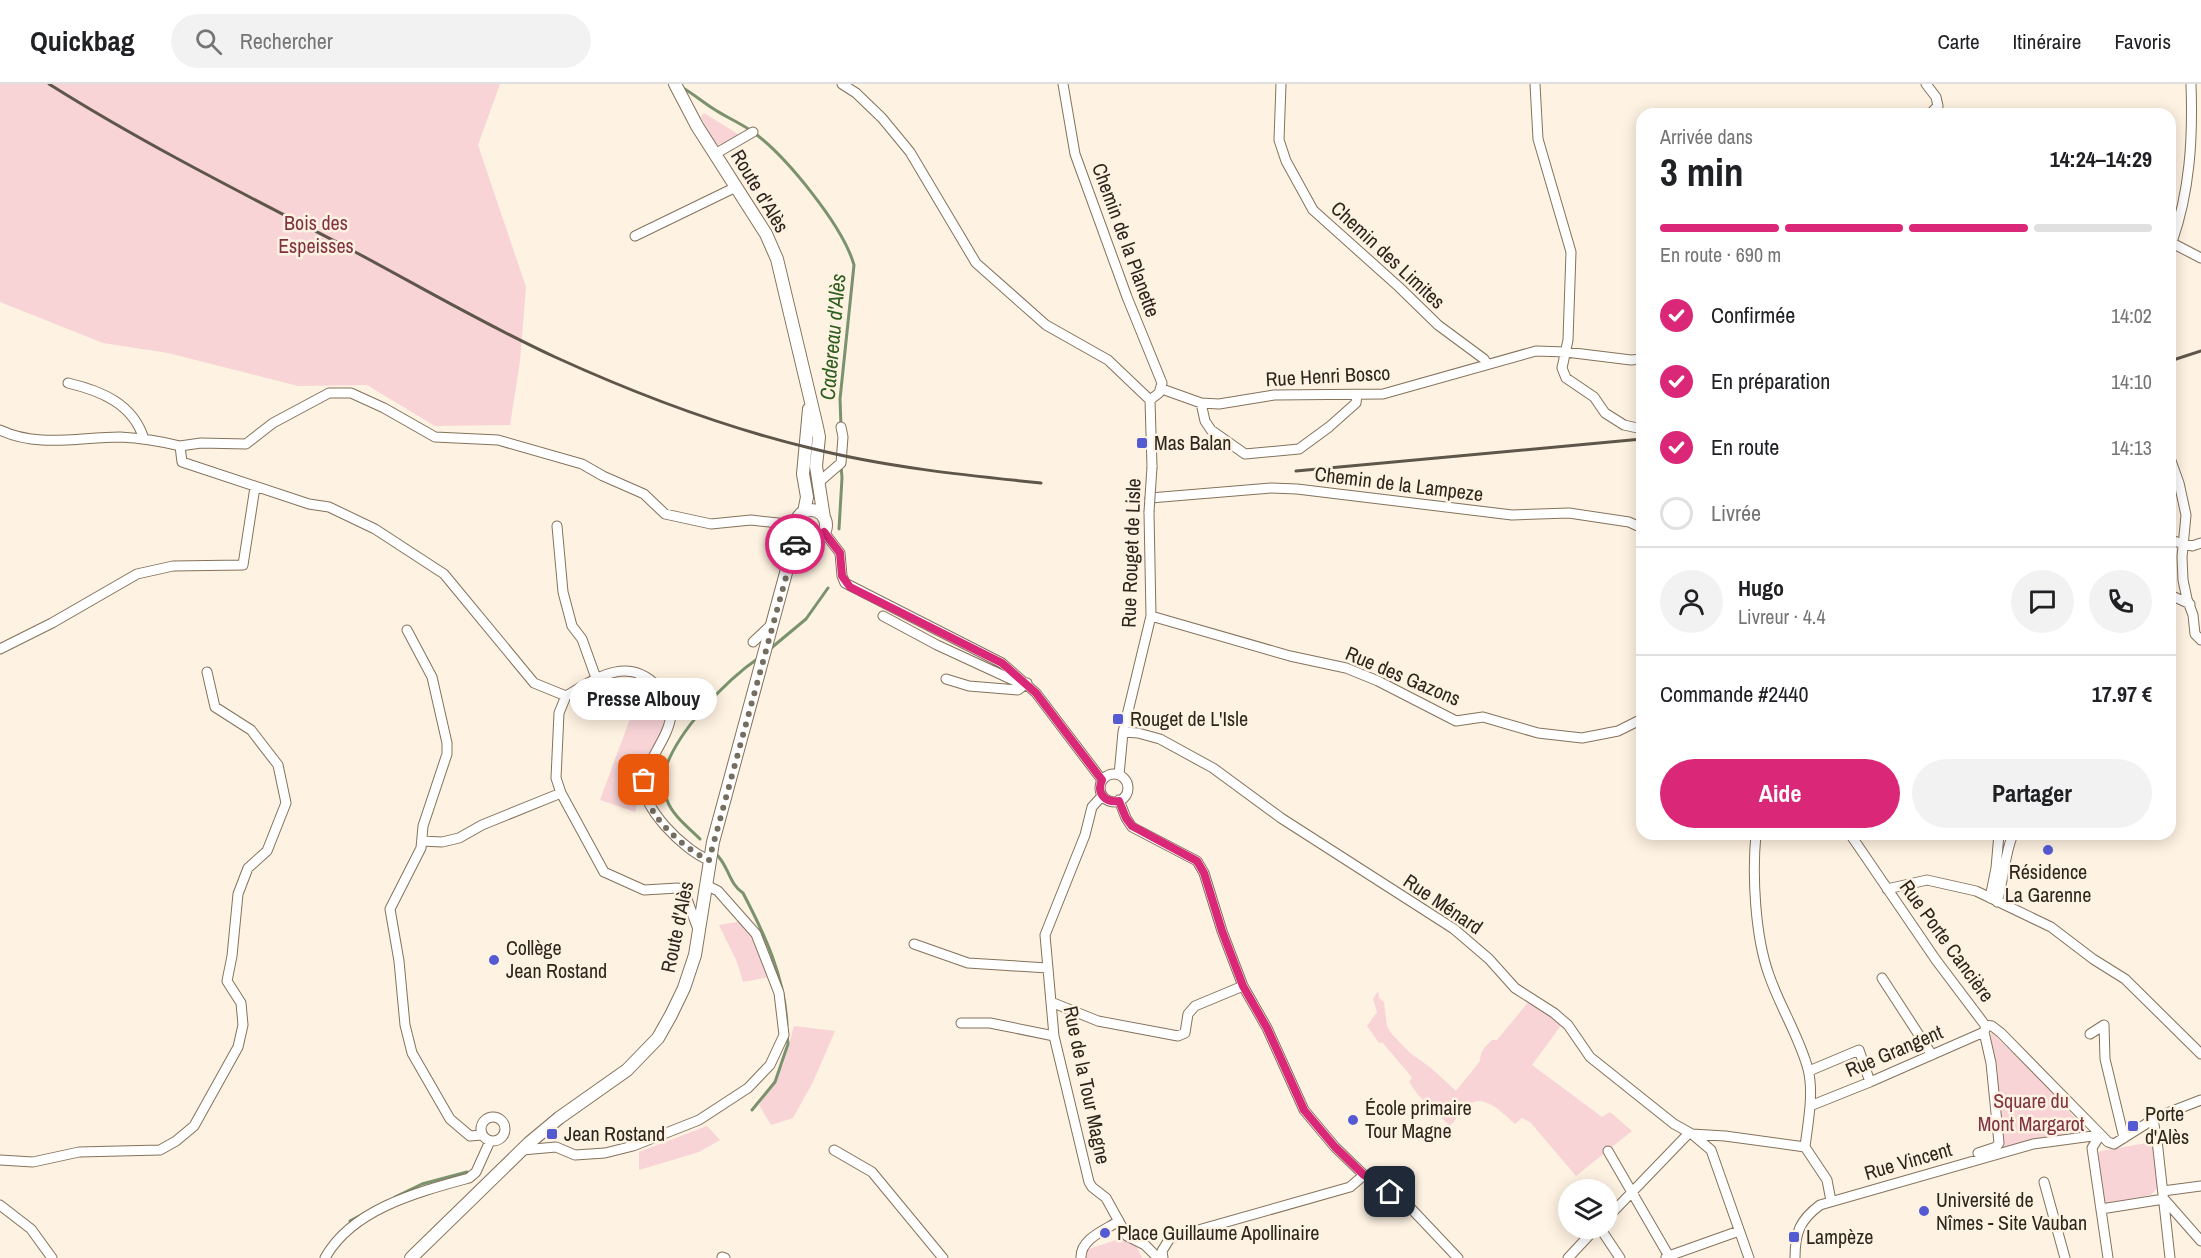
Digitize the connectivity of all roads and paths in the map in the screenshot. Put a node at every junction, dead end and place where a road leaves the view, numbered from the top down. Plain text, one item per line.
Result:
1 (675, 84) edge
2 (842, 84) edge
3 (1063, 84) edge
4 (1281, 84) edge
5 (1535, 84) edge
6 (1926, 84) edge
7 (2191, 84) edge
8 (1936, 108) edge
9 (753, 132) dead end
10 (715, 154) junction
11 (736, 187) junction
12 (2176, 222) edge
13 (635, 236) dead end
14 (2176, 245) edge
15 (2201, 258) edge
16 (1566, 352) junction
17 (1636, 360) edge
18 (1487, 364) junction
19 (68, 384) dead end
20 (1162, 389) junction
21 (1357, 395) junction
22 (810, 396) junction
23 (1150, 400) junction
24 (1201, 403) junction
25 (841, 427) dead end
26 (1636, 428) edge
27 (0, 430) edge
28 (144, 439) junction
29 (180, 446) junction
30 (2176, 473) edge
31 (819, 482) junction
32 (255, 487) junction
33 (1150, 498) junction
34 (804, 512) junction
35 (824, 518) junction
36 (1636, 525) edge
37 (556, 526) dead end
38 (799, 530) junction
39 (824, 532) junction
40 (2176, 542) edge
41 (2201, 543) edge
42 (2184, 545) junction
43 (2176, 598) edge
44 (2190, 604) junction
45 (883, 616) dead end
46 (1150, 616) junction
47 (2197, 616) edge
48 (772, 626) junction
49 (407, 630) dead end
50 (2201, 640) edge
51 (753, 642) dead end
52 (0, 649) edge
53 (207, 672) dead end
54 (596, 678) junction
55 (946, 679) dead end
56 (1027, 683) junction
57 (566, 696) junction
58 (1636, 722) edge
59 (1123, 732) junction
60 (1119, 775) junction
61 (1102, 780) junction
62 (561, 794) junction
63 (1102, 796) junction
64 (1119, 801) junction
65 (1756, 840) edge
66 (1854, 840) edge
67 (1998, 840) edge
68 (2011, 840) edge
69 (422, 841) junction
70 (709, 860) junction
71 (706, 885) junction
72 (1887, 889) junction
73 (1994, 900) junction
74 (699, 933) junction
75 (914, 944) dead end
76 (1048, 968) junction
77 (1882, 978) dead end
78 (1243, 986) junction
79 (1051, 1002) junction
80 (961, 1023) dead end
81 (1985, 1028) junction
82 (2090, 1034) dead end
83 (1054, 1036) junction
84 (2201, 1054) edge
85 (1932, 1055) junction
86 (1809, 1071) junction
87 (1870, 1082) junction
88 (2201, 1100) edge
89 (1810, 1106) junction
90 (2152, 1120) junction
91 (1690, 1133) junction
92 (1713, 1135) junction
93 (2100, 1135) junction
94 (2124, 1138) junction
95 (1805, 1147) junction
96 (522, 1150) junction
97 (834, 1150) dead end
98 (1712, 1150) junction
99 (1608, 1151) dead end
100 (0, 1160) edge
101 (1364, 1175) junction
102 (1908, 1179) junction
103 (2044, 1182) dead end
104 (2201, 1186) edge
105 (1632, 1192) junction
106 (2163, 1195) junction
107 (1831, 1201) junction
108 (0, 1205) edge
109 (1618, 1206) edge
110 (2101, 1209) junction
111 (1119, 1221) junction
112 (1739, 1230) junction
113 (1587, 1239) edge
114 (1606, 1239) edge
115 (2201, 1241) edge
116 (1668, 1257) edge
117 (52, 1258) edge
118 (325, 1258) edge
119 (411, 1258) edge
120 (943, 1258) edge
121 (1081, 1258) edge
122 (1158, 1258) edge
123 (1163, 1258) edge
124 (1458, 1258) edge
125 (1568, 1258) edge
126 (1620, 1258) edge
127 (1749, 1258) edge
128 (1795, 1258) edge
129 (2065, 1258) edge
130 (2108, 1258) edge
131 (2170, 1258) edge

1 - 10 main road, Route d'Alès
2 - 23 street
3 - 20 street, Chemin de la Planette
4 - 18 street, Chemin des Limites
5 - 16 street
6 - 8 street
7 - 12 street
9 - 10 street
10 - 11 main road, Route d'Alès
11 - 13 street
11 - 22 main road, Route d'Alès
14 - 15 street
16 - 17 street
16 - 18 street, Rue Henri Bosco
16 - 26 street
18 - 21 street, Rue Henri Bosco
19 - 28 street
20 - 23 street
20 - 24 street, Rue Henri Bosco
21 - 24 street, Rue Henri Bosco
21 - 24 street
22 - 31 main road, Route d'Alès
22 - 34 main road, Route d'Alès
23 - 33 street, Rue Rouget de Lisle, bridge
25 - 31 street
27 - 28 street
28 - 29 street
29 - 32 street
29 - 38 street
30 - 42 street
31 - 35 main road, Route d'Alès
32 - 52 street
32 - 57 street
33 - 36 street, Chemin de la Lampeze
33 - 46 street, Rue Rouget de Lisle, bridge
34 - 35 main road
34 - 38 main road
35 - 39 main road
37 - 54 street
38 - 39 main road
38 - 48 main road, Route d'Alès
39 - 56 street
40 - 42 street
41 - 42 street
42 - 44 street
43 - 44 street
44 - 47 street
45 - 56 street
46 - 58 street, Rue des Gazons
46 - 59 street, Rue Rouget de Lisle
47 - 50 street
48 - 51 street
48 - 70 main road, Route d'Alès
49 - 69 street
53 - 100 street
54 - 57 street
54 - 70 street
55 - 56 street
56 - 61 street
57 - 62 street
59 - 60 street, Rue Rouget de Lisle
59 - 91 street, Rue Ménard
60 - 61 street
60 - 64 street
61 - 63 street
62 - 69 street
62 - 74 street
63 - 64 street
63 - 76 street, Rue de la Tour Magne
64 - 78 street
65 - 86 street
66 - 72 street, Rue Porte Cancière
67 - 73 street
68 - 73 street
69 - 118 street
70 - 71 main road, Route d'Alès
71 - 74 main road, Route d'Alès
71 - 96 street
72 - 73 street
72 - 81 street, Rue Porte Cancière
73 - 84 street
74 - 96 main road, Route d'Alès
75 - 76 street
76 - 79 street, Rue de la Tour Magne
77 - 85 street
78 - 79 street
78 - 101 street
79 - 83 street, Rue de la Tour Magne
80 - 83 street
81 - 85 street, Rue Grangent
81 - 93 street, Rue Porte Cancière
81 - 102 street
82 - 94 street
83 - 111 street, Rue de la Tour Magne
85 - 87 street, Rue Grangent
86 - 87 street
86 - 89 street
87 - 89 street, Rue Grangent
88 - 90 street
89 - 95 street
90 - 94 street
90 - 106 street
91 - 92 street
91 - 98 street, Rue Ménard
91 - 105 street
92 - 95 street
92 - 98 street
93 - 94 street, Rue Vincent
93 - 102 street, Rue Vincent
93 - 110 street
95 - 107 street
96 - 119 main road, Route d'Alès
97 - 120 street
98 - 112 street
99 - 105 street
101 - 123 street
101 - 124 street
102 - 107 street, Rue Vincent
103 - 129 street
104 - 106 street
105 - 109 street
105 - 116 street
106 - 110 street
106 - 115 street
106 - 131 street
107 - 128 street, Rue Vincent
108 - 117 street
110 - 130 street
111 - 121 street
111 - 122 street, Rue de la Tour Magne
112 - 116 street
112 - 127 street
113 - 125 street
114 - 126 street

